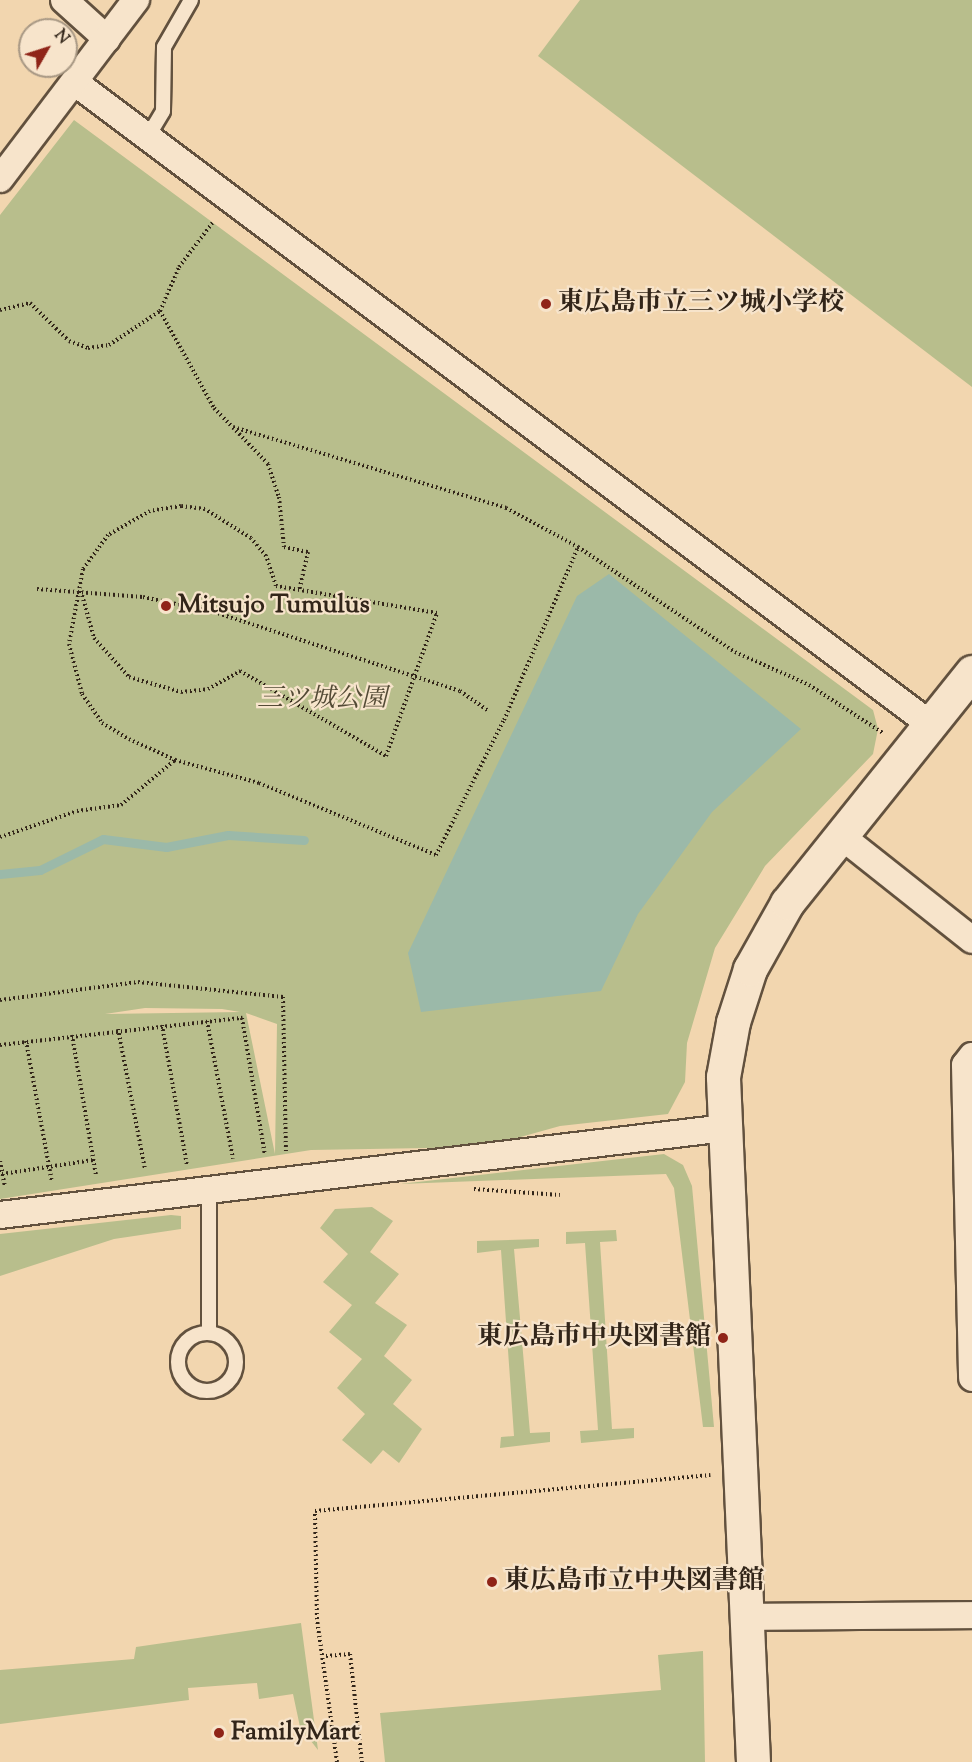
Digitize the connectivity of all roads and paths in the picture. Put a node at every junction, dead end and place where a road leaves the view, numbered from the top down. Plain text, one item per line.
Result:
1 (64, 0) edge
2 (136, 0) edge
3 (191, 0) edge
4 (107, 39) junction
5 (77, 84) junction
6 (147, 138) junction
7 (0, 179) edge
8 (219, 215) dead end
9 (0, 310) edge
10 (160, 311) junction
11 (232, 427) junction
12 (578, 546) junction
13 (37, 589) dead end
14 (299, 590) junction
15 (81, 591) junction
16 (972, 672) edge
17 (414, 678) junction
18 (489, 711) dead end
19 (930, 724) junction
20 (886, 735) dead end
21 (175, 760) junction
22 (841, 836) junction
23 (0, 837) edge
24 (972, 939) edge
25 (0, 1000) edge
26 (207, 1021) junction
27 (162, 1025) junction
28 (118, 1029) junction
29 (72, 1035) junction
30 (26, 1041) junction
31 (0, 1045) edge
32 (972, 1056) edge
33 (725, 1128) junction
34 (286, 1152) dead end
35 (255, 1156) dead end
36 (244, 1158) dead end
37 (93, 1160) junction
38 (233, 1160) junction
39 (0, 1161) edge
40 (222, 1161) dead end
41 (199, 1164) dead end
42 (187, 1166) junction
43 (50, 1167) junction
44 (177, 1168) dead end
45 (156, 1171) dead end
46 (146, 1172) junction
47 (2, 1174) junction
48 (136, 1174) dead end
49 (106, 1178) dead end
50 (96, 1179) junction
51 (85, 1181) dead end
52 (64, 1184) dead end
53 (53, 1186) junction
54 (45, 1187) dead end
55 (209, 1190) junction
56 (3, 1204) edge
57 (209, 1334) junction
58 (972, 1378) edge
59 (719, 1475) dead end
60 (972, 1615) edge
61 (748, 1617) junction
62 (326, 1656) junction
63 (337, 1762) edge
64 (362, 1762) edge
65 (753, 1762) edge

1 - 4 street
2 - 4 street
3 - 6 lane
4 - 5 street
5 - 6 street
5 - 7 street
6 - 19 street
8 - 10 path
9 - 10 path
10 - 11 path
11 - 12 path
11 - 14 path
12 - 20 path
12 - 21 path
13 - 15 path
14 - 15 path
14 - 17 path
15 - 17 path
15 - 17 path
15 - 21 path
16 - 19 street
17 - 18 path
19 - 22 street
21 - 23 path
22 - 24 street
22 - 33 street
25 - 34 path
26 - 27 path
26 - 35 path
26 - 38 path
27 - 28 path
27 - 42 path
28 - 29 path
28 - 46 path
29 - 30 path
29 - 37 path
30 - 31 path
30 - 43 path
32 - 58 street
33 - 55 street
33 - 61 street
36 - 38 path
37 - 43 path
37 - 50 path
38 - 40 path
39 - 47 path
41 - 42 path
42 - 44 path
43 - 47 path
43 - 53 path
45 - 46 path
46 - 48 path
47 - 56 path
49 - 50 path
50 - 51 path
52 - 53 path
53 - 54 path
55 - 56 street
55 - 57 lane
57 - 57 lane
59 - 62 path
60 - 61 street
61 - 65 street
62 - 63 path
62 - 64 path

